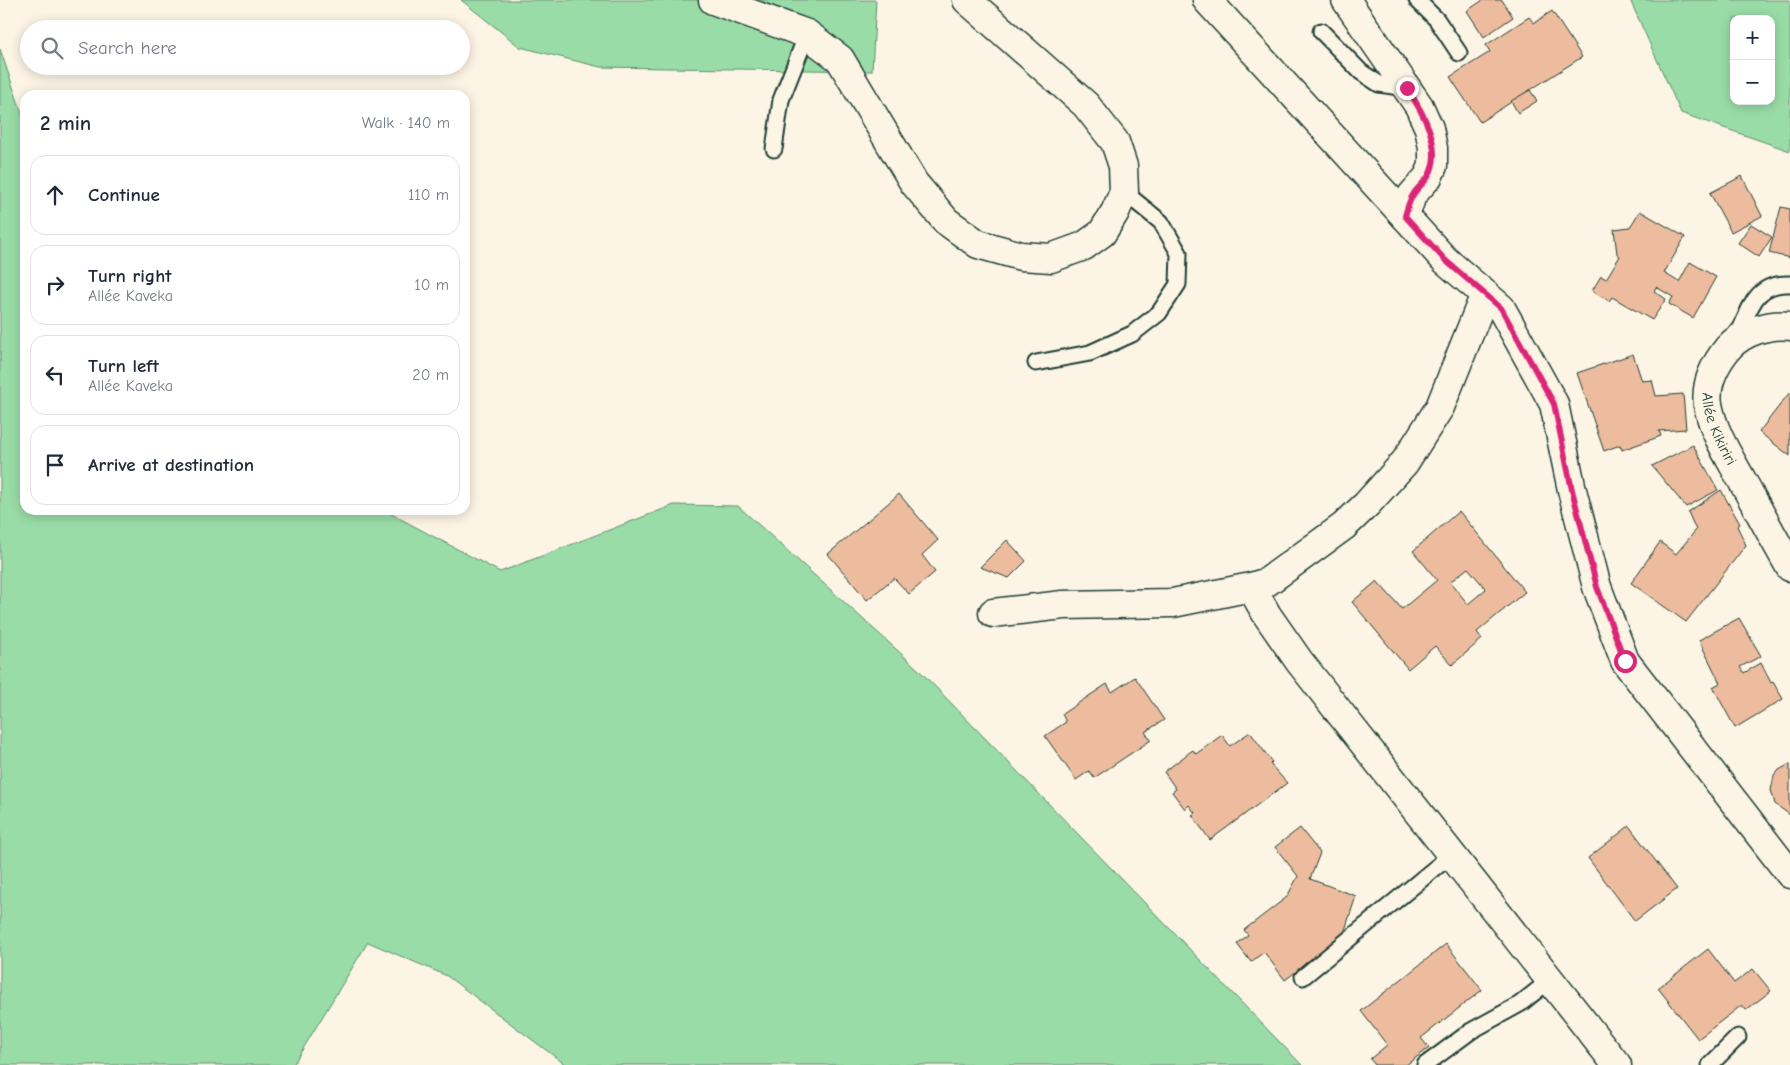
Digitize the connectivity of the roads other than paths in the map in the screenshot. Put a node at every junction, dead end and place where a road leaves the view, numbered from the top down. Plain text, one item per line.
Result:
1 (713, 0) edge
2 (967, 0) edge
3 (1207, 0) edge
4 (1346, 0) edge
5 (1417, 0) edge
6 (1321, 31) dead end
7 (807, 34) junction
8 (1459, 53) dead end
9 (1407, 88) junction
10 (774, 148) dead end
11 (1124, 192) junction
12 (1405, 216) junction
13 (1790, 284) edge
14 (1485, 294) junction
15 (1790, 326) edge
16 (1735, 341) junction
17 (1036, 363) dead end
18 (1790, 567) edge
19 (1251, 587) junction
20 (993, 613) dead end
21 (1451, 855) junction
22 (1790, 874) edge
23 (1303, 977) dead end
24 (1550, 980) junction
25 (1738, 1036) dead end
26 (1425, 1065) edge
27 (1617, 1065) edge
28 (1710, 1065) edge

1 - 7 street
2 - 11 street
3 - 12 street
4 - 9 street
5 - 8 lane
6 - 9 lane
7 - 10 lane
7 - 11 street
9 - 12 street
11 - 17 lane
12 - 14 street
13 - 16 lane
14 - 19 street
14 - 22 street
15 - 16 street, Allée Kikiriri
16 - 18 street, Allée Kikiriri
19 - 20 street
19 - 21 street
21 - 23 lane
21 - 24 street
24 - 26 lane
24 - 27 street
25 - 28 lane

